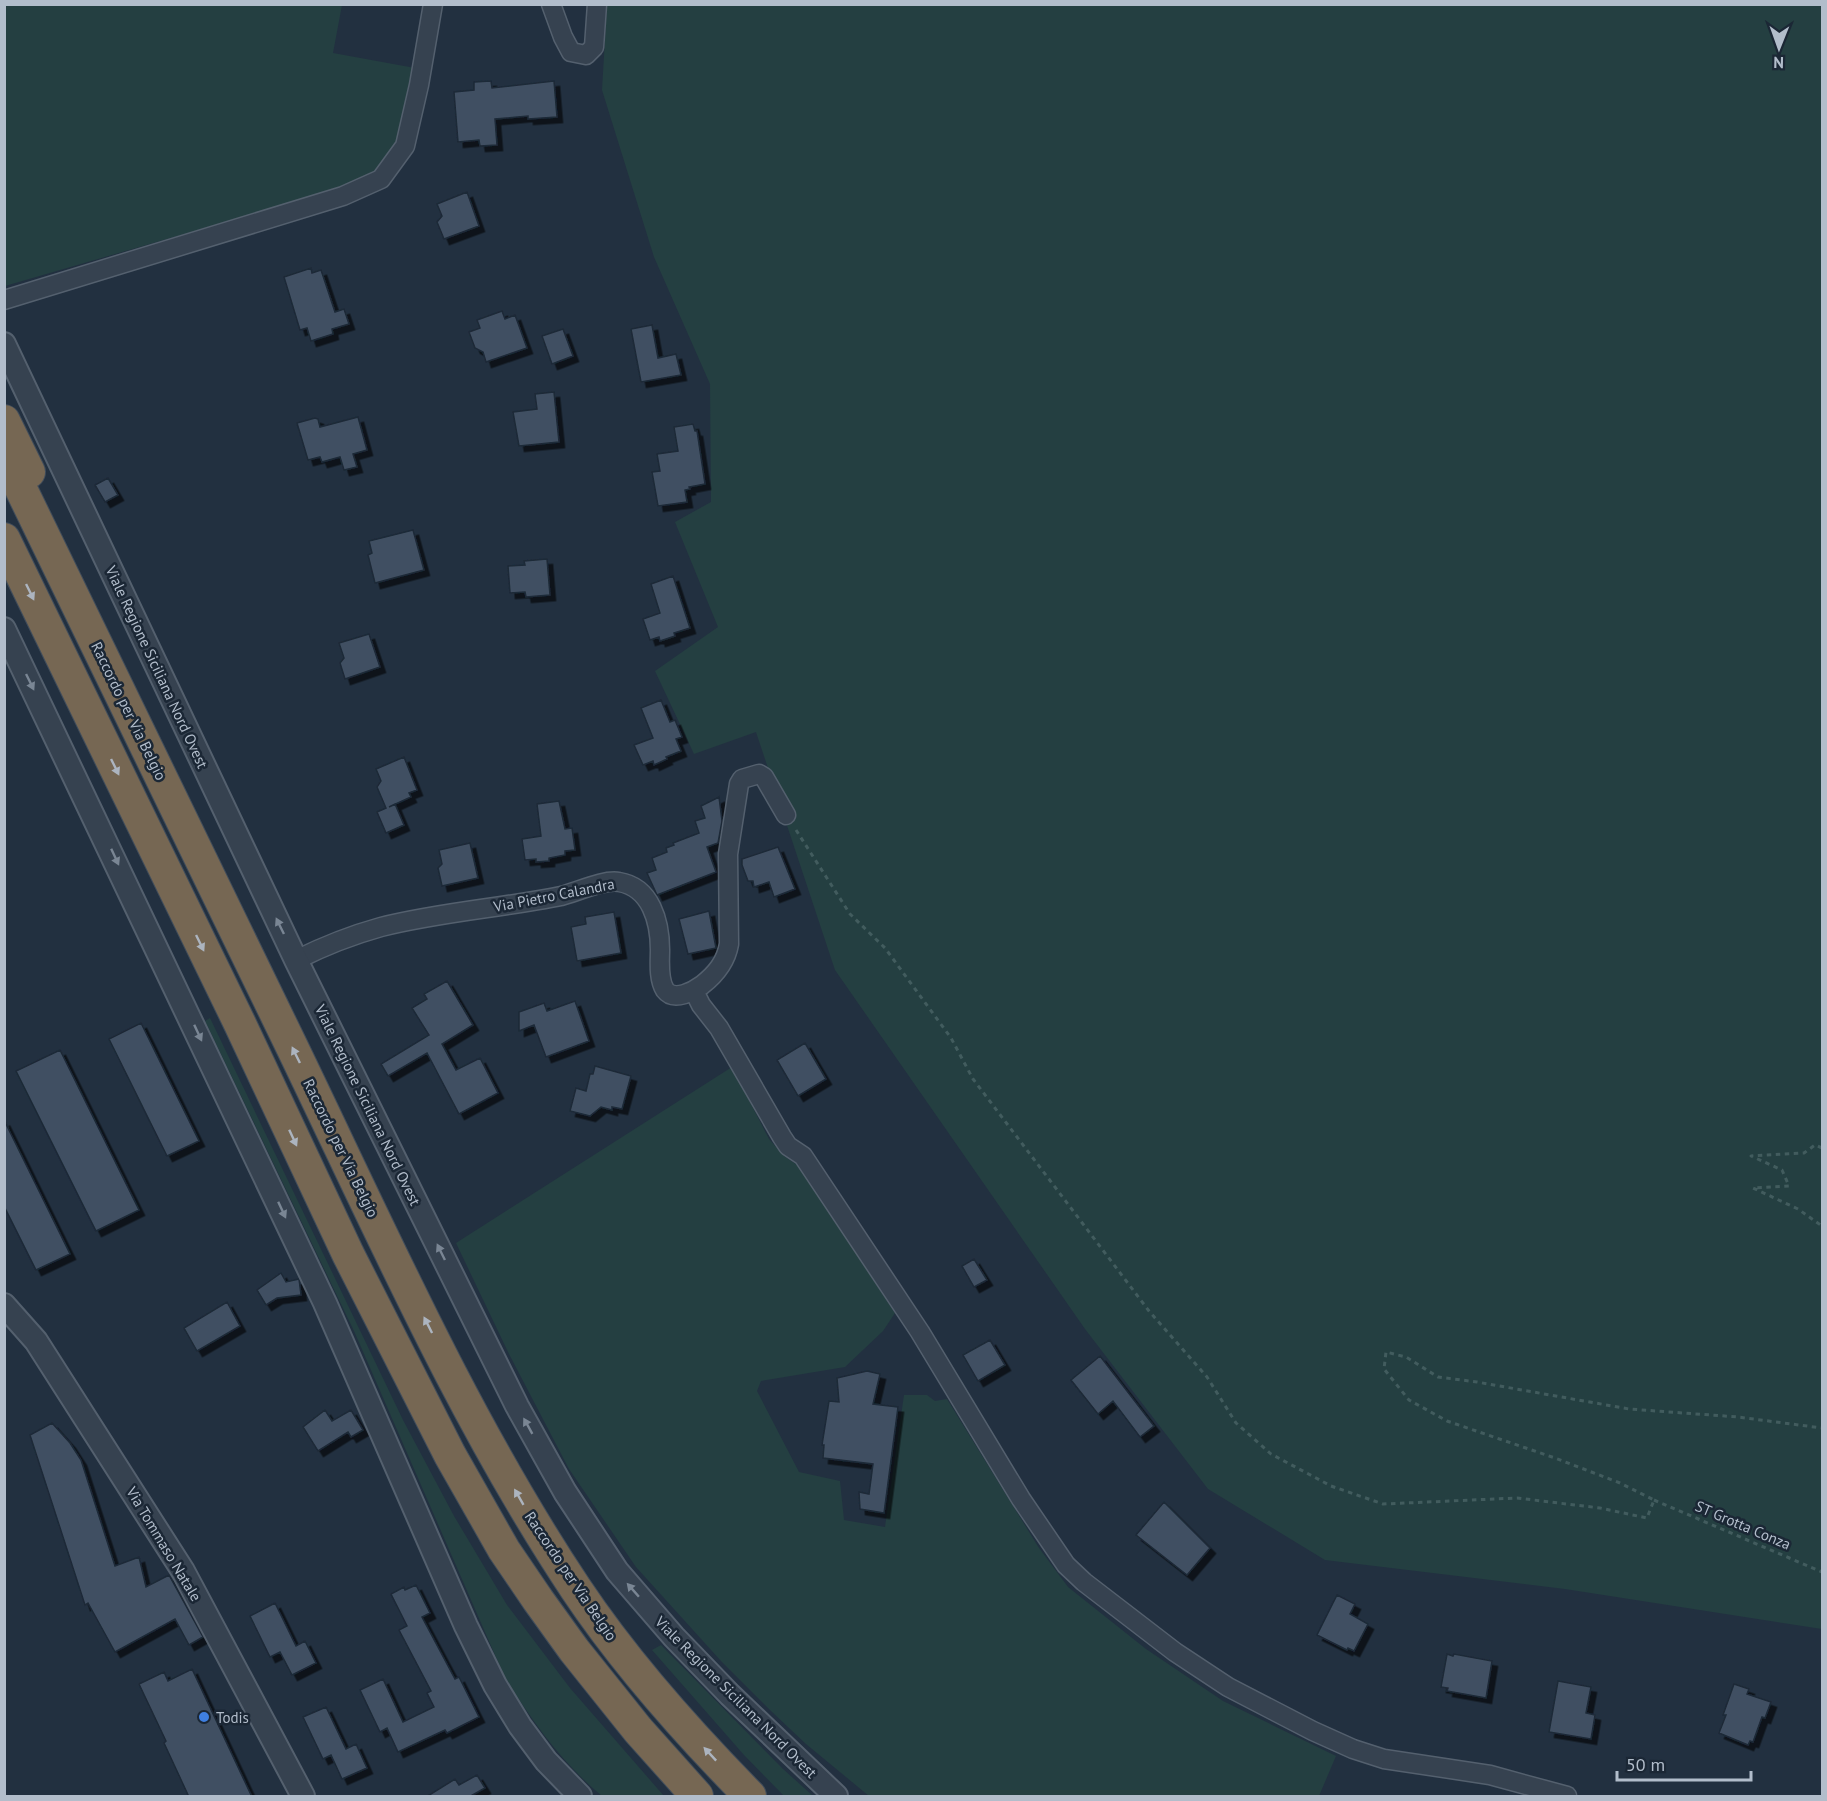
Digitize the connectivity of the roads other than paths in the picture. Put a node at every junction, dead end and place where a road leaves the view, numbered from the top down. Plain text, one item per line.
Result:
1 (433, 4) edge
2 (551, 4) edge
3 (597, 4) edge
4 (4, 300) edge
5 (4, 344) edge
6 (4, 421) edge
7 (4, 454) edge
8 (4, 539) edge
9 (4, 629) edge
10 (786, 815) road end
11 (222, 899) junction
12 (296, 960) junction
13 (694, 990) junction
14 (4, 1305) edge
15 (303, 1797) edge
16 (580, 1797) edge
17 (697, 1797) edge
18 (750, 1797) edge
19 (836, 1797) edge
20 (1567, 1797) edge

1 - 4 street
2 - 3 street
12 -> 5 street, Viale Regione Siciliana Nord Ovest
6 - 11 highway
7 - 11 highway, Raccordo per Via Belgio
8 -> 17 highway
9 -> 16 street
10 - 13 street
18 -> 11 highway, Raccordo per Via Belgio
12 - 13 street, Via Pietro Calandra
19 -> 12 street, Viale Regione Siciliana Nord Ovest
13 - 20 street
14 - 15 street, Via Tommaso Natale

